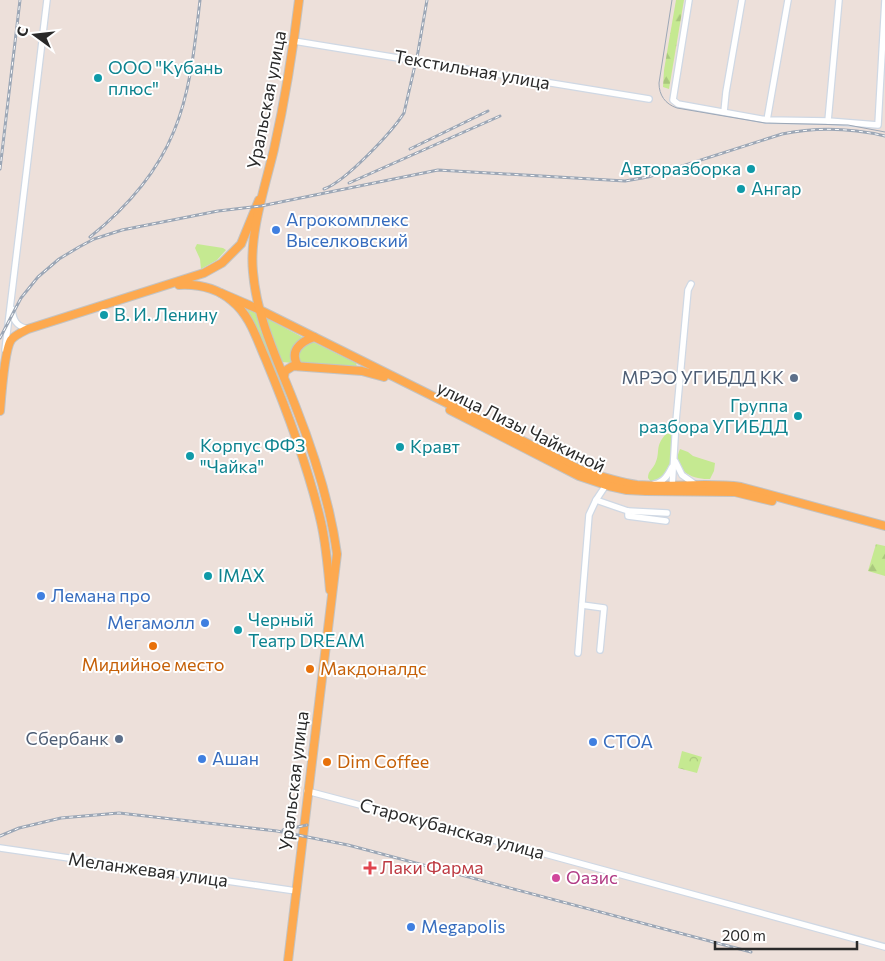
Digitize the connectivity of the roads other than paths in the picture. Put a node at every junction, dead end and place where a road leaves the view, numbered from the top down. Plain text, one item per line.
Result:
1 (47, 0) edge
2 (299, 0) edge
3 (688, 0) edge
4 (742, 0) edge
5 (788, 0) edge
6 (839, 0) edge
7 (885, 0) edge
8 (884, 15) edge
9 (294, 41) junction
10 (649, 100) dead end
11 (724, 112) junction
12 (768, 120) junction
13 (828, 121) junction
14 (272, 152) junction
15 (237, 250) junction
16 (252, 252) junction
17 (691, 284) dead end
18 (168, 286) junction
19 (12, 292) junction
20 (221, 293) junction
21 (258, 309) junction
22 (28, 329) junction
23 (314, 337) junction
24 (298, 366) junction
25 (4, 374) junction
26 (383, 374) junction
27 (284, 377) junction
28 (0, 411) edge
29 (302, 425) junction
30 (300, 444) junction
31 (674, 458) junction
32 (606, 485) junction
33 (647, 485) junction
34 (696, 485) junction
35 (672, 488) junction
36 (596, 500) junction
37 (628, 511) junction
38 (667, 513) dead end
39 (666, 521) dead end
40 (885, 526) edge
41 (334, 529) junction
42 (885, 531) edge
43 (325, 546) junction
44 (332, 604) junction
45 (582, 605) junction
46 (600, 650) dead end
47 (578, 653) dead end
48 (308, 791) junction
49 (0, 848) edge
50 (296, 890) junction
51 (885, 947) edge
52 (288, 961) edge

1 - 19 street
2 - 9 main road, Уральская улица
3 - 11 street
4 - 11 street
5 - 12 street
6 - 13 street
7 - 8 street
8 - 13 street
9 - 10 street, Текстильная улица
9 - 14 main road, Уральская улица
11 - 12 street
12 - 13 street
14 - 15 main road, Уральская улица
14 - 16 main road, Уральская улица
15 - 16 main road
15 - 18 main road
16 - 21 main road, Уральская улица
17 - 31 street
18 - 20 main road, Уральская улица
18 - 22 main road
19 - 22 street
19 - 25 street
20 - 21 main road
20 - 30 main road, Уральская улица
21 - 23 main road
21 - 27 main road, Уральская улица
22 - 25 main road
23 - 24 main road
23 - 26 main road
24 - 26 main road
24 - 27 main road
25 - 28 main road
26 - 32 main road, улица Лизы Чайкиной
26 - 33 main road, улица Лизы Чайкиной
27 - 29 main road, Уральская улица
29 - 30 main road
29 - 41 main road, Уральская улица
30 - 43 main road, Уральская улица
31 - 33 street
31 - 34 street
31 - 35 street
32 - 35 main road, улица Лизы Чайкиной
32 - 36 street
33 - 35 main road, улица Лизы Чайкиной
34 - 35 main road, улица Лизы Чайкиной
34 - 40 main road, улица Лизы Чайкиной
35 - 42 main road, улица Лизы Чайкиной
36 - 37 street
36 - 45 street
37 - 38 street
37 - 39 street
41 - 43 main road
41 - 44 main road, Уральская улица
43 - 44 main road, Уральская улица
44 - 48 main road, Уральская улица
45 - 46 street
45 - 47 street
48 - 50 main road, Уральская улица
48 - 51 street, Старокубанская улица
49 - 50 street, Меланжевая улица
50 - 52 main road, Уральская улица

